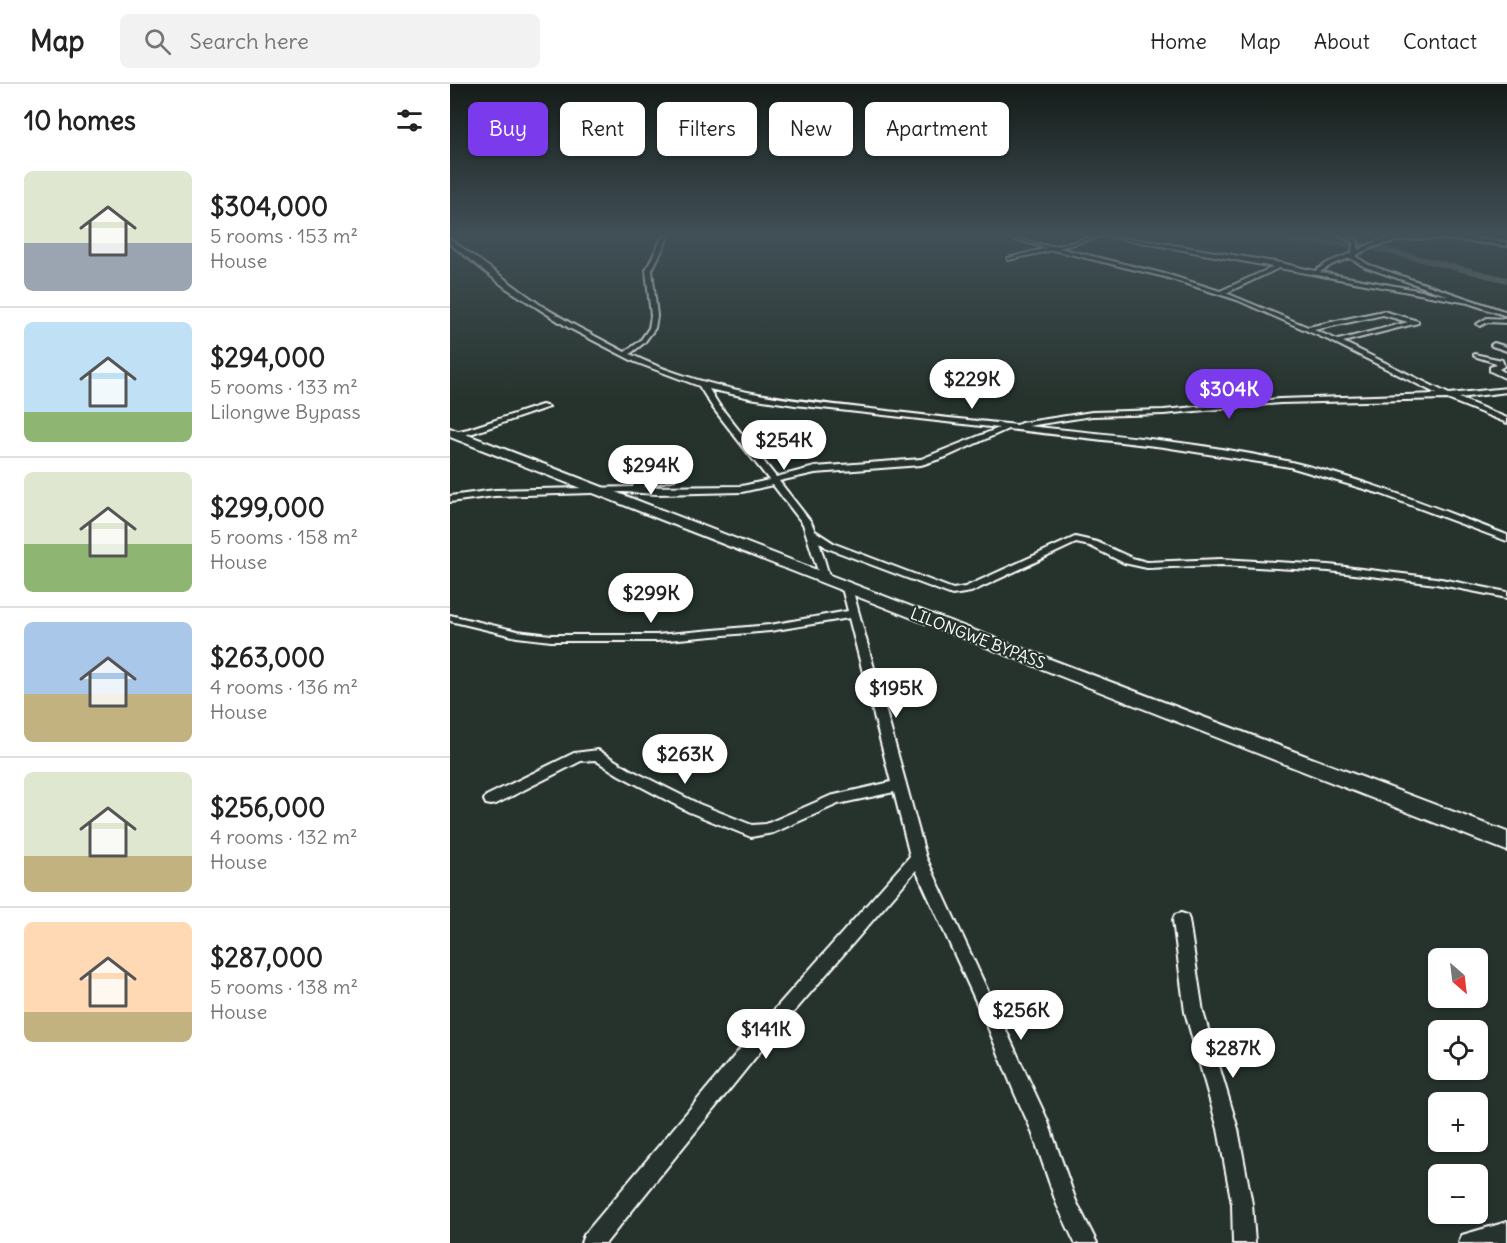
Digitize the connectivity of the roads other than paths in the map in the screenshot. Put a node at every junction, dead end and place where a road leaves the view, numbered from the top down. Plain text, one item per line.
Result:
1 (516, 290) edge
2 (650, 290) edge
3 (1211, 290) edge
4 (1226, 290) edge
5 (1401, 290) edge
6 (1440, 290) edge
7 (1220, 293) junction
8 (1467, 301) junction
9 (1507, 314) edge
10 (1507, 321) edge
11 (1480, 324) dead end
12 (1308, 329) junction
13 (1337, 342) junction
14 (1494, 345) dead end
15 (1507, 349) edge
16 (626, 354) junction
17 (1476, 355) dead end
18 (1507, 377) edge
19 (702, 384) junction
20 (1507, 390) edge
21 (1447, 396) junction
22 (545, 407) dead end
23 (1507, 422) edge
24 (1008, 428) junction
25 (452, 434) edge
26 (672, 477) dead end
27 (775, 481) junction
28 (624, 489) junction
29 (600, 491) junction
30 (450, 499) edge
31 (810, 532) junction
32 (1507, 538) edge
33 (825, 579) junction
34 (847, 588) junction
35 (1507, 595) edge
36 (852, 614) junction
37 (450, 618) edge
38 (898, 786) junction
39 (491, 801) dead end
40 (1507, 842) edge
41 (918, 857) junction
42 (1181, 921) dead end
43 (1507, 1233) edge
44 (592, 1243) edge
45 (1086, 1243) edge
46 (1244, 1243) edge
47 (1470, 1243) edge

1 - 16 street
2 - 16 street
3 - 7 street
4 - 7 street
5 - 8 street
6 - 8 street
7 - 12 street
8 - 9 street
10 - 11 street
12 - 13 street
12 - 13 street
13 - 21 street
14 - 15 street
16 - 19 street
17 - 18 street
19 - 24 street
19 - 27 street
20 - 21 street
21 - 23 street
21 - 24 street
22 - 25 street
24 - 27 street
24 - 32 street
25 - 29 main road, LILONGWE BYPASS
26 - 28 street
27 - 28 street
27 - 31 street
28 - 29 street
29 - 30 street
29 - 33 main road, LILONGWE BYPASS
31 - 33 street
31 - 35 street
33 - 34 main road, LILONGWE BYPASS
34 - 36 street
34 - 40 main road, LILONGWE BYPASS
36 - 37 street
36 - 38 street
38 - 39 street
38 - 41 street
41 - 44 street
41 - 45 street
42 - 46 street
43 - 47 street

